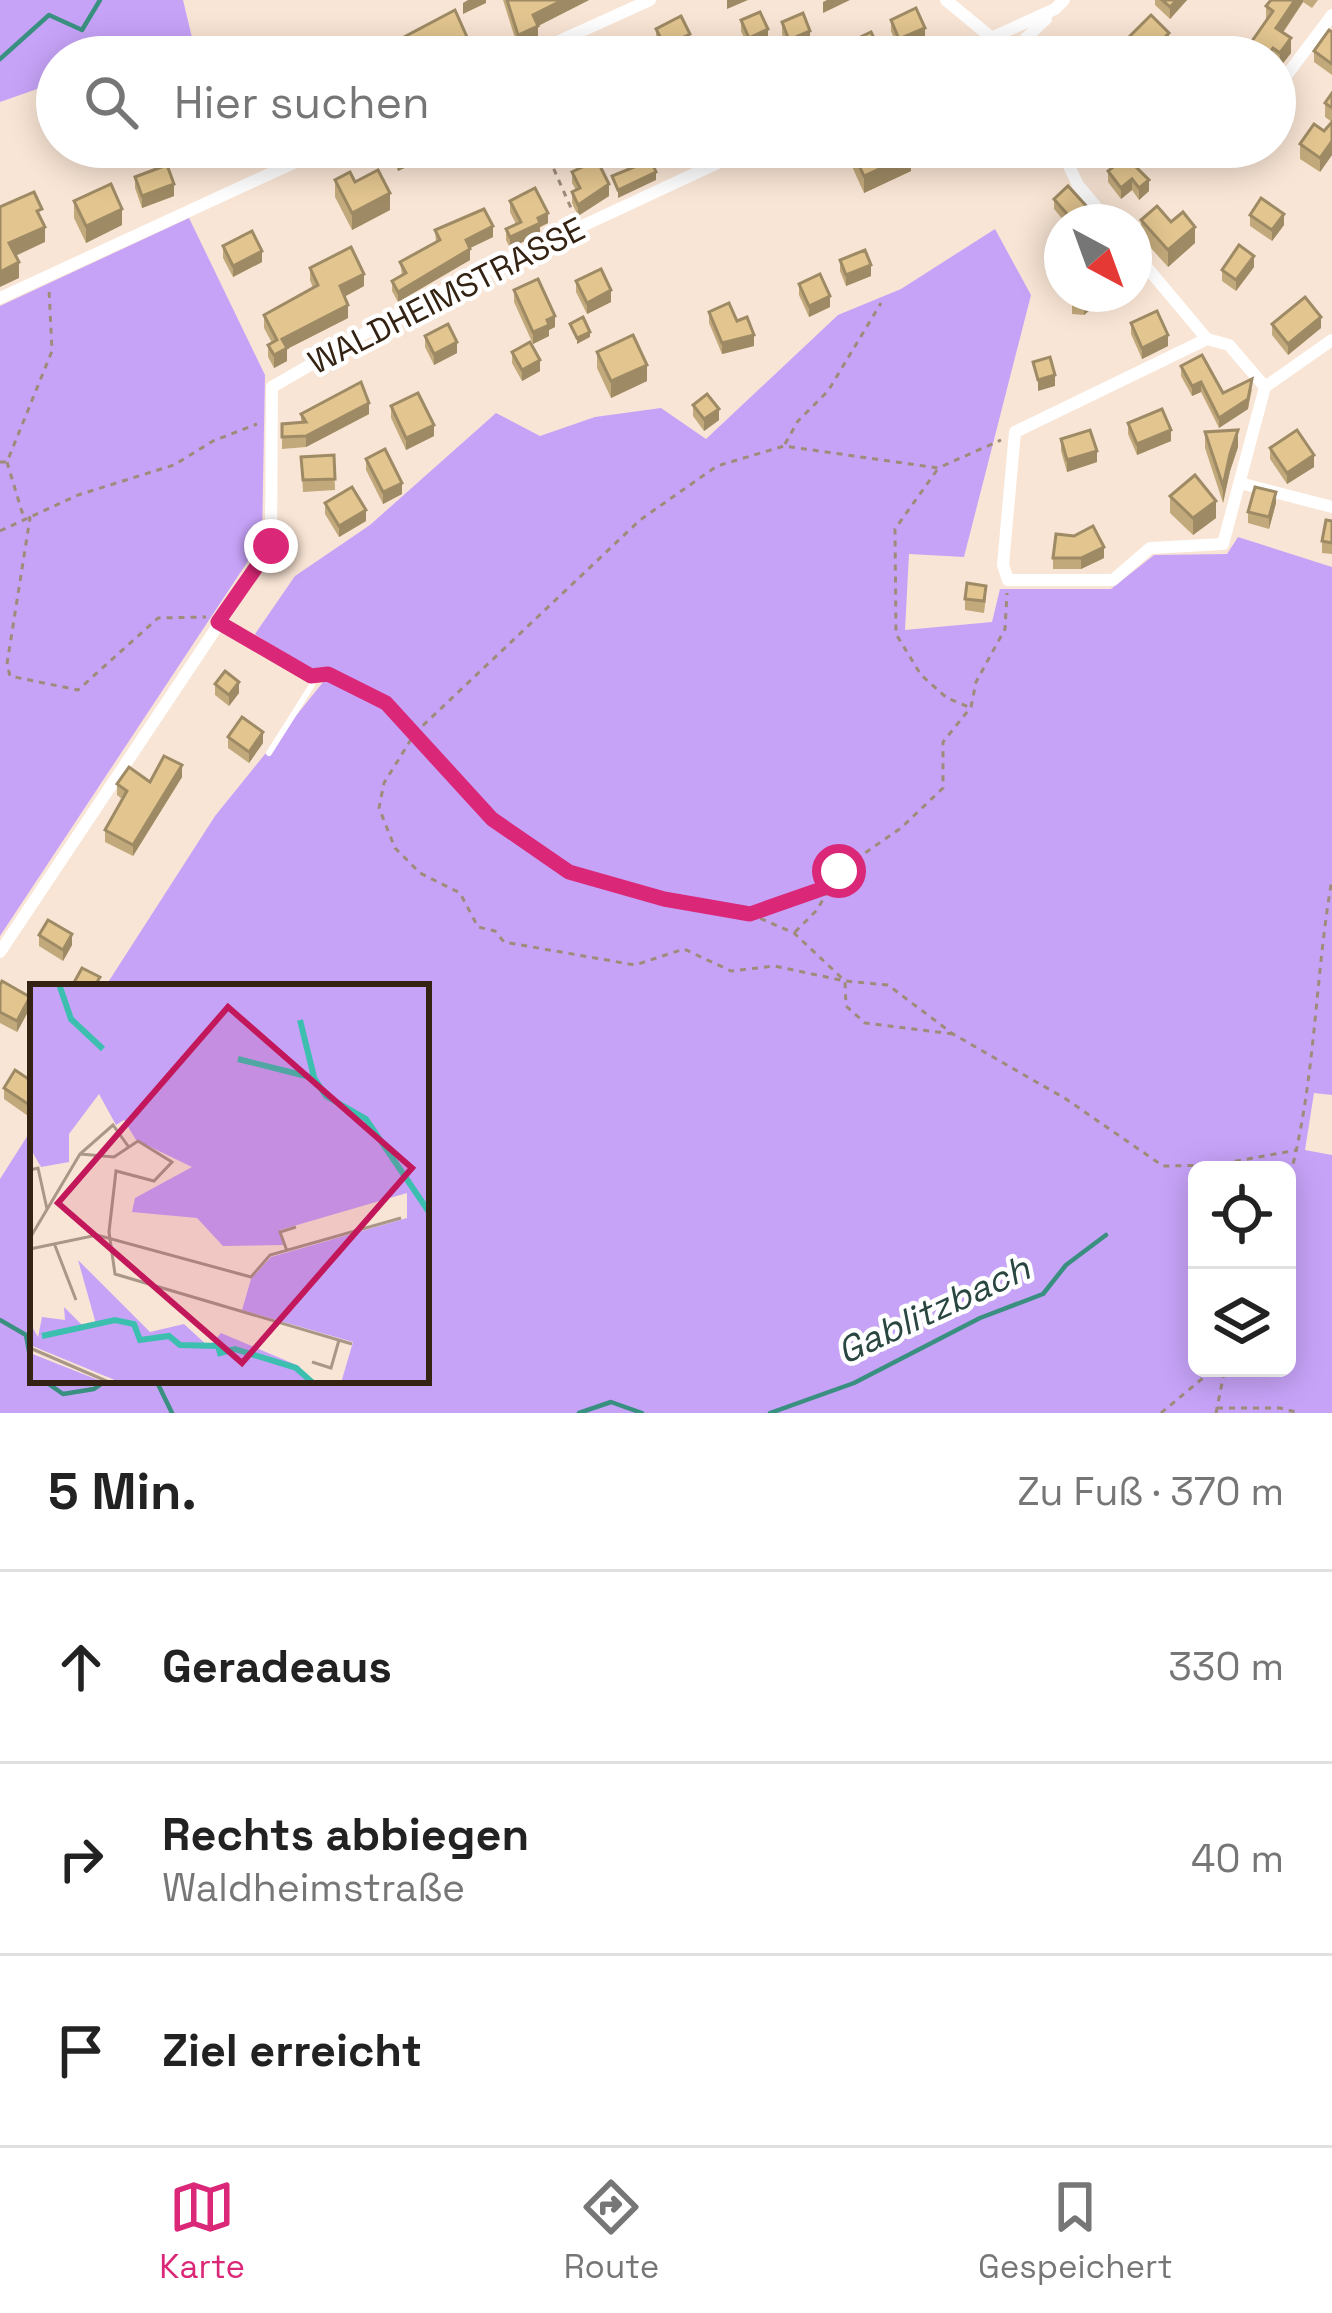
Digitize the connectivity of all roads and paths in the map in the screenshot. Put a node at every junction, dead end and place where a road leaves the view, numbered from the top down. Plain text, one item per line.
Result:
1 (650, 0) edge
2 (946, 0) edge
3 (1060, 5) edge
4 (1332, 15) edge
5 (570, 36) edge
6 (990, 36) edge
7 (996, 36) edge
8 (1028, 36) edge
9 (1296, 63) edge
10 (282, 168) edge
11 (554, 168) edge
12 (706, 168) edge
13 (1070, 168) edge
14 (1094, 204) edge
15 (580, 226) junction
16 (1152, 273) edge
17 (49, 275) junction
18 (0, 298) edge
19 (881, 303) dead end
20 (1207, 339) junction
21 (1332, 340) edge
22 (1265, 387) junction
23 (272, 413) junction
24 (1015, 432) junction
25 (784, 446) junction
26 (3, 462) edge
27 (938, 468) junction
28 (1240, 483) junction
29 (1332, 507) edge
30 (31, 518) junction
31 (0, 532) edge
32 (1008, 580) junction
33 (218, 622) junction
34 (311, 676) junction
35 (971, 707) junction
36 (415, 733) junction
37 (269, 753) dead end
38 (1332, 879) edge
39 (830, 886) junction
40 (750, 914) junction
41 (794, 932) junction
42 (0, 952) edge
43 (845, 981) junction
44 (953, 1034) junction
45 (1298, 1150) junction
46 (1295, 1161) edge
47 (1204, 1377) edge
48 (1223, 1377) edge
49 (1216, 1410) edge
50 (1295, 1412) edge
51 (1161, 1413) edge

1 - 5 street
2 - 6 street
3 - 7 street
3 - 8 street
4 - 9 street
10 - 17 street
11 - 15 path
12 - 15 street, WALDHEIMSTRASSE
13 - 14 street
15 - 23 street, WALDHEIMSTRASSE
16 - 20 street
17 - 18 street
17 - 26 path
19 - 25 path
20 - 22 street
20 - 24 street
21 - 22 street
22 - 28 street
23 - 30 path
23 - 33 street
24 - 27 path
24 - 32 street
25 - 27 path
25 - 36 path
26 - 30 path
27 - 35 path
28 - 29 street
28 - 32 street
30 - 31 path
30 - 33 path
32 - 35 path
33 - 34 lane
33 - 42 street
34 - 36 path
34 - 37 lane
35 - 39 path
36 - 40 path
36 - 43 path
38 - 45 path
39 - 40 path
39 - 41 path
40 - 41 path
41 - 43 path
43 - 44 path
43 - 44 path
44 - 45 path
45 - 46 path
47 - 51 path
48 - 49 path
49 - 50 path

